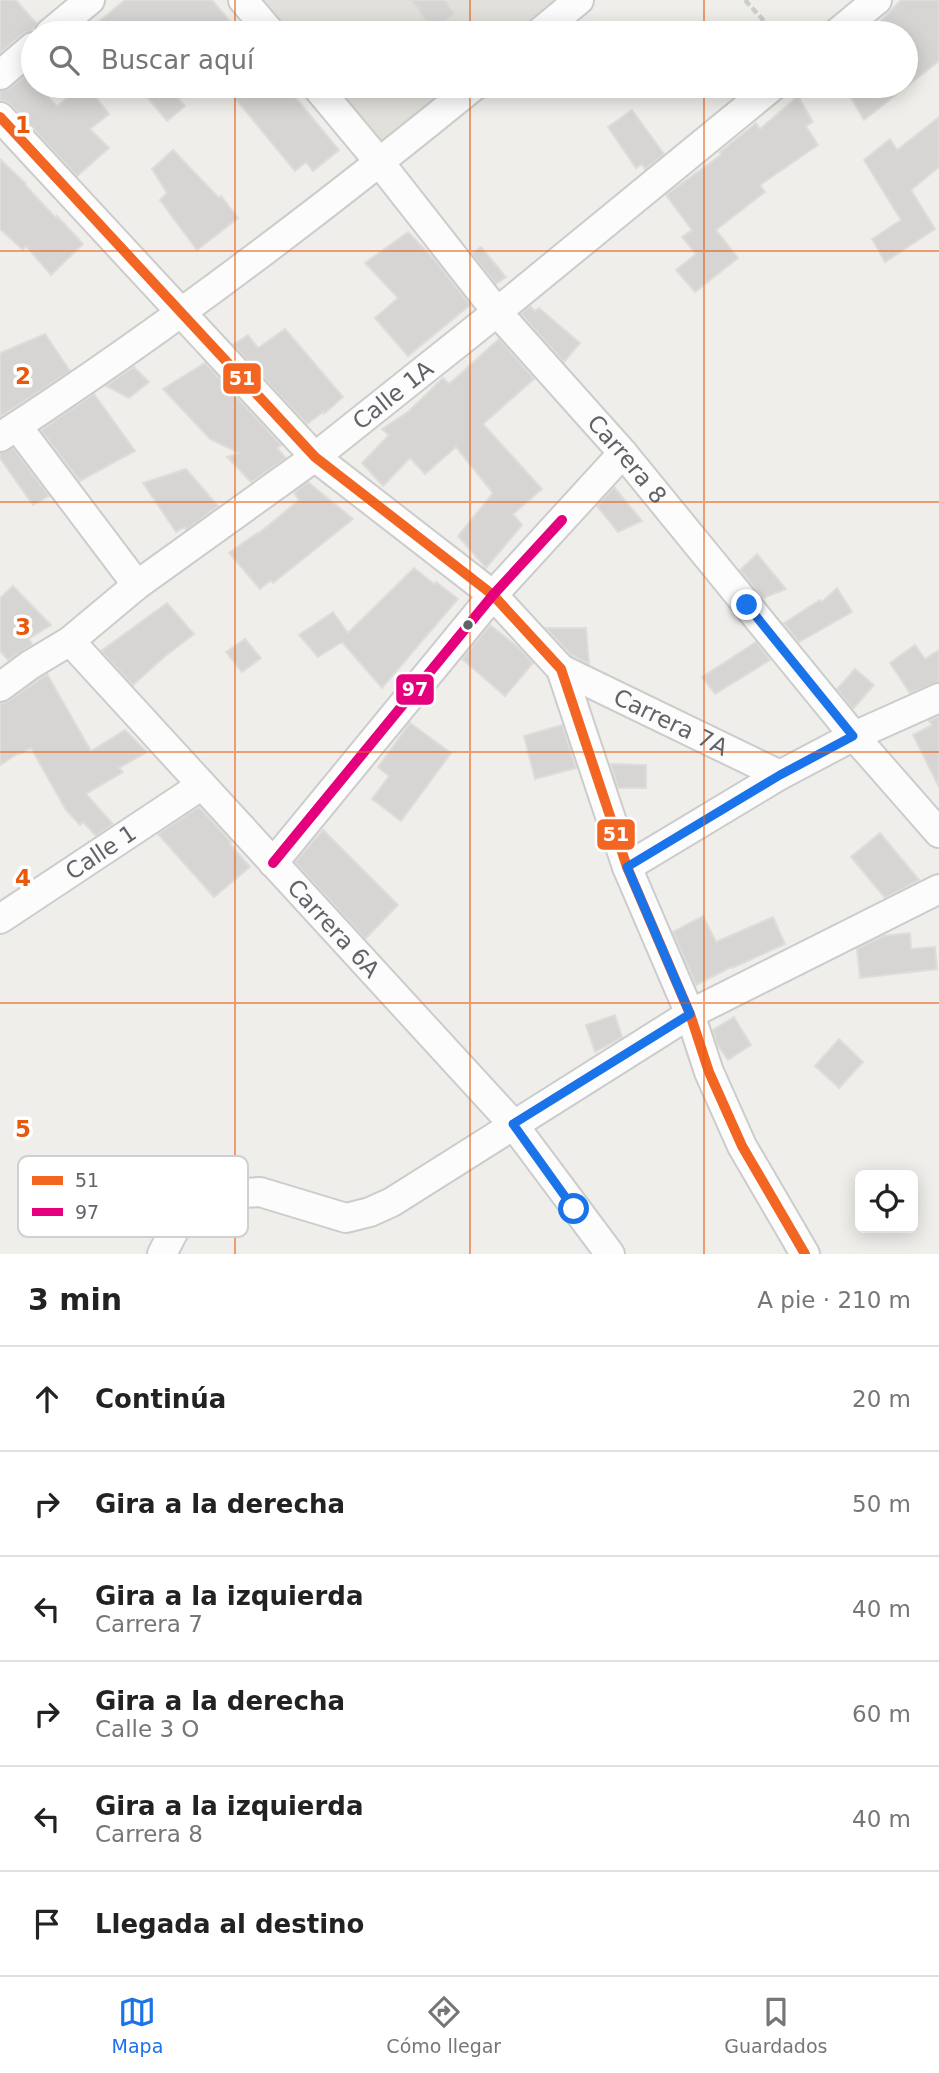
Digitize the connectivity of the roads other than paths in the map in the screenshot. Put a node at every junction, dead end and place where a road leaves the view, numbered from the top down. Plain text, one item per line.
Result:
1 (90, 0) edge
2 (243, 0) edge
3 (579, 0) edge
4 (877, 0) edge
5 (65, 21) edge
6 (261, 21) edge
7 (554, 21) edge
8 (851, 21) edge
9 (21, 57) edge
10 (0, 75) edge
11 (326, 98) edge
12 (459, 98) edge
13 (758, 98) edge
14 (0, 117) edge
15 (380, 163) junction
16 (497, 312) junction
17 (181, 313) junction
18 (8, 431) edge
19 (623, 453) junction
20 (315, 457) junction
21 (137, 585) junction
22 (493, 595) junction
23 (70, 640) junction
24 (562, 669) junction
25 (0, 687) edge
26 (939, 698) edge
27 (853, 736) junction
28 (780, 775) junction
29 (202, 785) junction
30 (939, 833) edge
31 (273, 863) junction
32 (627, 867) junction
33 (939, 889) edge
34 (0, 919) edge
35 (690, 1014) junction
36 (513, 1124) junction
37 (248, 1193) edge
38 (171, 1237) edge
39 (162, 1254) edge
40 (610, 1254) edge
41 (805, 1254) edge

1 - 5 street
2 - 6 street
3 - 7 street
4 - 8 street
9 - 10 street
11 - 15 street, Carrera 8
12 - 15 street
13 - 16 street, Calle 1A
14 - 17 street
15 - 16 street, Carrera 8
15 - 17 street
16 - 19 street, Carrera 8
16 - 20 street, Calle 1A
17 - 18 street
17 - 20 street
18 - 21 street
19 - 22 street
19 - 27 street, Carrera 8
20 - 21 street, Calle 1A
20 - 22 street
21 - 23 street, Calle 1A
22 - 24 street
22 - 31 street
23 - 25 street, Calle 1A
23 - 29 street, Carrera 6A
24 - 28 street, Carrera 7A
24 - 32 street
26 - 27 street
27 - 28 street
27 - 30 street, Carrera 8
28 - 32 street
29 - 31 street, Carrera 6A
29 - 34 street, Calle 1
31 - 36 street, Carrera 6A
32 - 35 street
33 - 35 street
35 - 36 street
35 - 41 street
36 - 37 street
36 - 40 street, Carrera 6A
38 - 39 street

